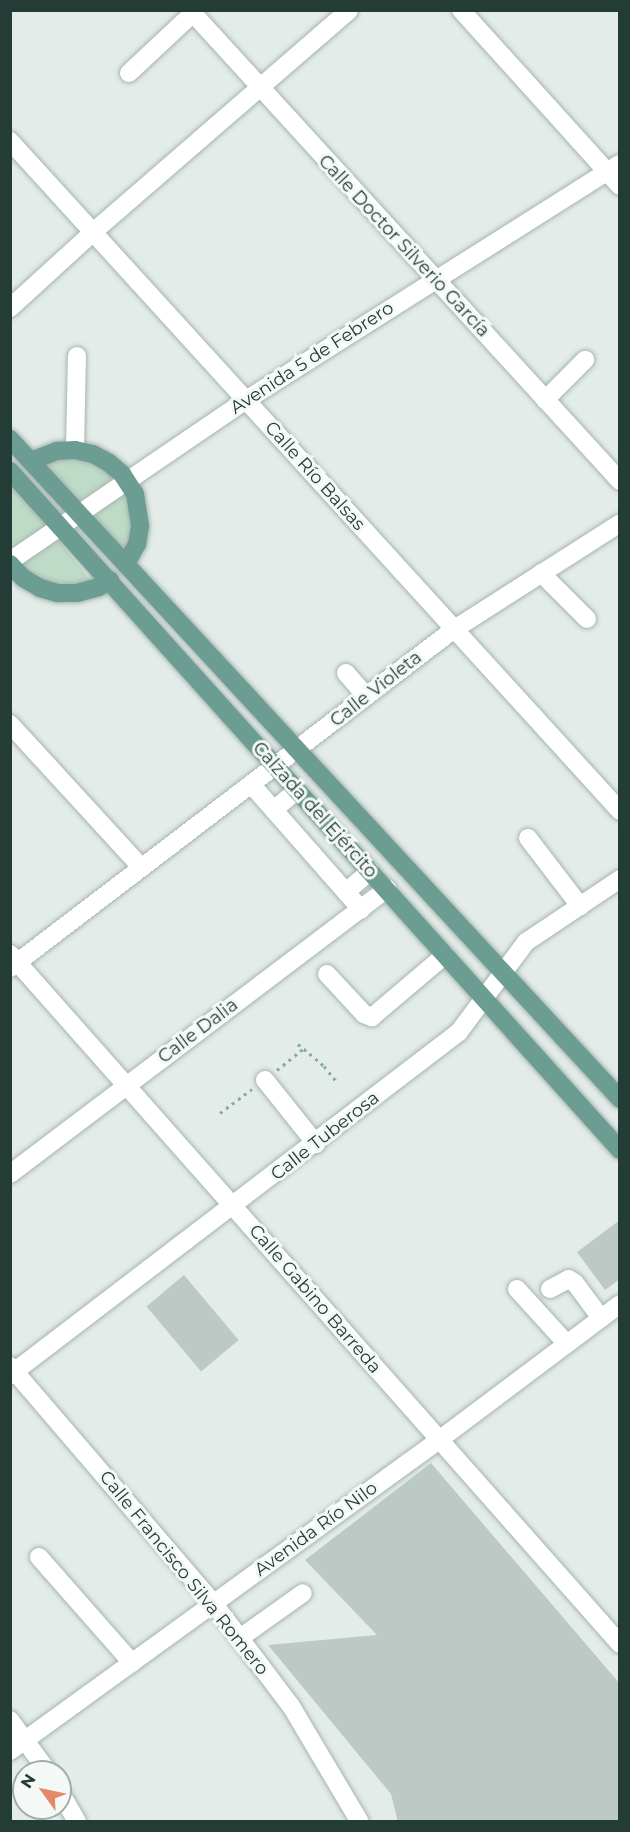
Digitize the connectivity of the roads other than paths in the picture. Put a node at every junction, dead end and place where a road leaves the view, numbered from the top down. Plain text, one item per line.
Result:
1 (349, 10) edge
2 (461, 10) edge
3 (191, 12) edge
4 (129, 74) dead end
5 (259, 89) junction
6 (10, 141) edge
7 (613, 168) edge
8 (620, 186) edge
9 (92, 233) junction
10 (436, 280) junction
11 (10, 308) edge
12 (77, 356) dead end
13 (585, 360) dead end
14 (246, 400) junction
15 (545, 400) junction
16 (10, 439) edge
17 (75, 450) junction
18 (31, 461) junction
19 (12, 476) edge
20 (127, 480) junction
21 (620, 481) edge
22 (78, 513) junction
23 (61, 524) junction
24 (620, 524) edge
25 (10, 562) edge
26 (126, 564) junction
27 (541, 573) junction
28 (110, 580) junction
29 (587, 620) dead end
30 (453, 630) junction
31 (346, 674) dead end
32 (366, 696) junction
33 (10, 724) edge
34 (298, 748) junction
35 (275, 766) junction
36 (251, 784) junction
37 (297, 790) junction
38 (274, 810) junction
39 (620, 811) edge
40 (528, 838) dead end
41 (142, 868) junction
42 (370, 871) junction
43 (620, 879) edge
44 (387, 889) junction
45 (346, 892) junction
46 (580, 906) junction
47 (361, 909) junction
48 (445, 955) junction
49 (13, 962) edge
50 (502, 973) junction
51 (327, 974) dead end
52 (484, 1000) junction
53 (265, 1080) dead end
54 (126, 1085) junction
55 (620, 1099) edge
56 (316, 1144) junction
57 (620, 1150) edge
58 (10, 1174) edge
59 (233, 1206) junction
60 (517, 1289) dead end
61 (550, 1289) dead end
62 (620, 1304) edge
63 (601, 1318) junction
64 (567, 1344) junction
65 (12, 1371) edge
66 (439, 1440) junction
67 (39, 1557) dead end
68 (303, 1593) dead end
69 (214, 1604) junction
70 (240, 1638) junction
71 (620, 1644) edge
72 (132, 1663) junction
73 (10, 1720) edge
74 (27, 1739) junction
75 (10, 1751) edge
76 (40, 1760) edge
77 (360, 1821) edge

1 - 5 street
2 - 7 street
3 - 4 street
3 - 5 street, Calle Doctor Silverio García
5 - 9 street
5 - 10 street, Calle Doctor Silverio García
6 - 9 street, Calle Río Balsas
7 - 8 street
7 - 10 street, Avenida 5 de Febrero
9 - 11 street
9 - 14 street, Calle Río Balsas
10 - 14 street, Avenida 5 de Febrero
10 - 15 street, Calle Doctor Silverio García
12 - 17 street
13 - 15 street
14 - 20 street, Avenida 5 de Febrero
14 - 30 street, Calle Río Balsas
15 - 21 street, Calle Doctor Silverio García
16 - 18 main road, Calzada del Ejército
17 - 18 main road
17 - 20 main road
18 - 22 main road, Calzada del Ejército
19 - 23 main road, Calzada del Ejército
20 - 22 street, Avenida 5 de Febrero
20 - 26 main road
22 - 23 street, Avenida 5 de Febrero
22 - 26 main road, Calzada del Ejército
23 - 25 street, Avenida 5 de Febrero
23 - 28 main road, Calzada del Ejército
24 - 27 street, Calle Violeta
25 - 28 main road
26 - 34 main road, Calzada del Ejército
27 - 29 street
27 - 30 street, Calle Violeta
28 - 35 main road, Calzada del Ejército
30 - 32 street, Calle Violeta
30 - 39 street, Calle Río Balsas
31 - 32 street
32 - 34 street, Calle Violeta
33 - 41 street
34 - 35 street, Calle Violeta
34 - 50 main road, Calzada del Ejército
35 - 36 street, Calle Violeta
35 - 37 main road, Calzada del Ejército
36 - 38 street
36 - 41 street, Calle Violeta
37 - 38 street
37 - 42 main road, Calzada del Ejército
38 - 45 street
40 - 46 street
41 - 49 street, Calle Violeta
42 - 44 main road, Calzada del Ejército
42 - 45 street
43 - 46 street, Calle Tuberosa
44 - 47 street, Calle Dalia
44 - 48 main road, Calzada del Ejército
45 - 47 street
46 - 50 street, Calle Tuberosa
47 - 54 street, Calle Dalia
48 - 51 street
48 - 52 main road, Calzada del Ejército
49 - 54 street, Calle Gabino Barreda
50 - 52 street, Calle Tuberosa
50 - 55 main road, Calzada del Ejército
52 - 56 street, Calle Tuberosa
52 - 57 main road, Calzada del Ejército
53 - 56 street
54 - 58 street, Calle Dalia
54 - 59 street, Calle Gabino Barreda
56 - 59 street, Calle Tuberosa
59 - 65 street, Calle Tuberosa
59 - 66 street, Calle Gabino Barreda
60 - 64 street
61 - 63 street
62 - 63 street, Avenida Río Nilo
63 - 64 street, Avenida Río Nilo
64 - 66 street, Avenida Río Nilo
65 - 69 street, Calle Francisco Silva Romero
66 - 69 street, Avenida Río Nilo
66 - 71 street, Calle Gabino Barreda
67 - 72 street
68 - 70 street
69 - 70 street, Calle Francisco Silva Romero
69 - 72 street, Avenida Río Nilo
70 - 77 street, Calle Francisco Silva Romero
72 - 74 street, Avenida Río Nilo
73 - 74 street
74 - 75 street, Avenida Río Nilo
74 - 76 street

